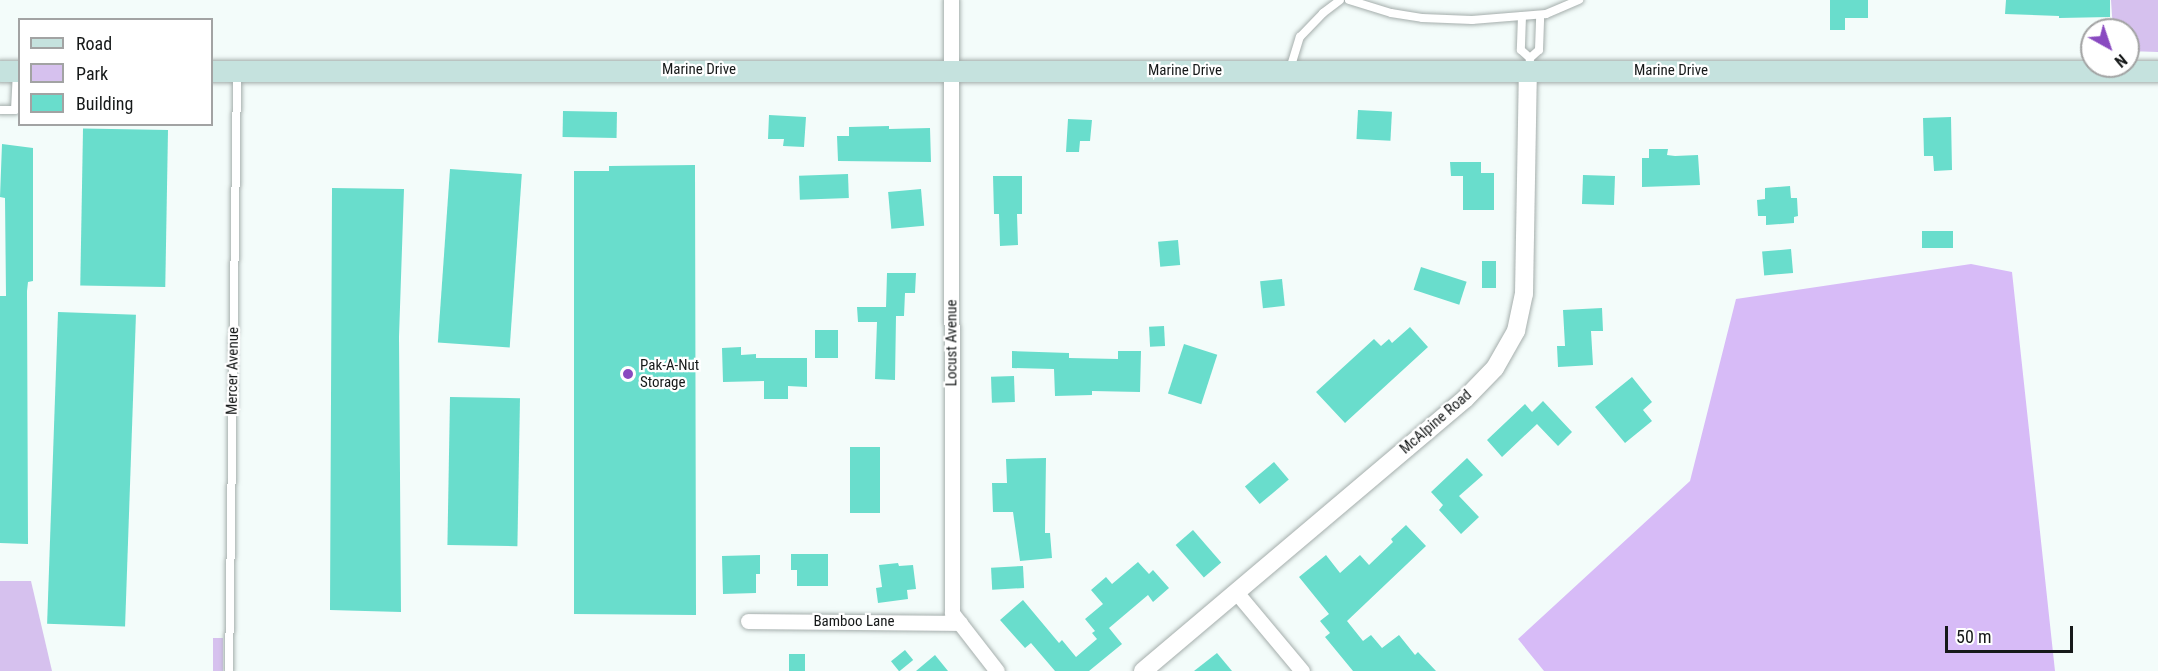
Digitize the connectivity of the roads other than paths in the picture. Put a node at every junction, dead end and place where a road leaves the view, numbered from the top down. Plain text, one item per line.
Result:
1 (951, 0) edge
2 (1340, 0) edge
3 (1349, 0) edge
4 (1580, 0) edge
5 (1540, 15) junction
6 (1522, 16) junction
7 (1529, 64) junction
8 (952, 70) junction
9 (12, 71) edge
10 (213, 71) edge
11 (237, 71) junction
12 (1289, 71) junction
13 (2158, 71) edge
14 (0, 110) edge
15 (1236, 592) junction
16 (748, 621) dead end
17 (960, 623) junction
18 (229, 671) edge
19 (997, 671) edge
20 (1143, 671) edge
21 (1302, 671) edge

1 - 8 street, Locust Avenue
2 - 12 lane
3 - 6 lane
4 - 5 lane
5 - 6 lane
5 - 7 lane
6 - 7 lane
7 - 12 main road, Marine Drive
7 - 13 main road, Marine Drive
7 - 15 street, McAlpine Road
8 - 11 main road, Marine Drive
8 - 12 main road, Marine Drive
8 - 17 street, Locust Avenue
9 - 14 lane
10 - 11 main road, Marine Drive
11 - 18 lane, Mercer Avenue
15 - 20 street, McAlpine Road
15 - 21 street
16 - 17 street, Bamboo Lane
17 - 19 street, Locust Avenue

